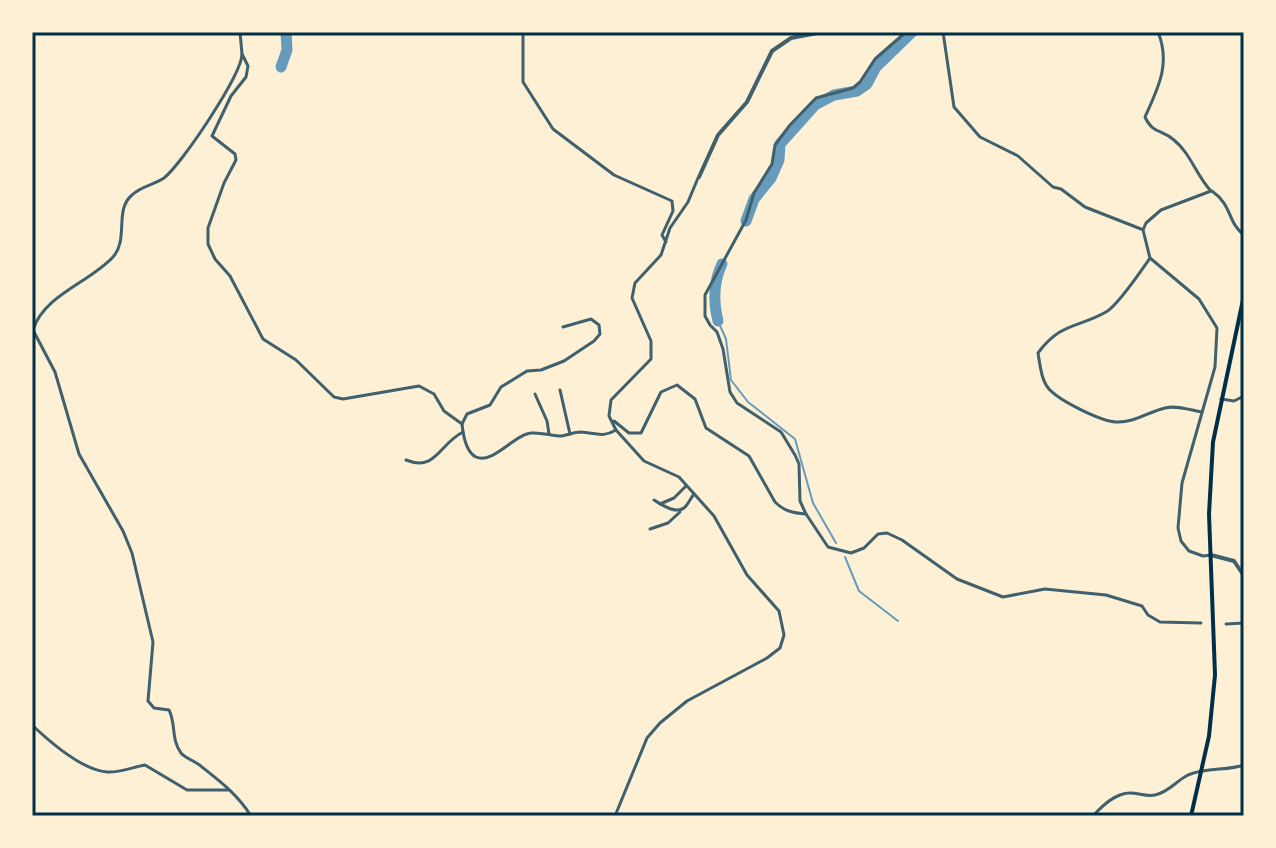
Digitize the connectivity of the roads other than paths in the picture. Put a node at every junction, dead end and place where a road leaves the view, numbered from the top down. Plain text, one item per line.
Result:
1 (240, 32) edge
2 (523, 32) edge
3 (823, 32) edge
4 (906, 32) edge
5 (943, 32) edge
6 (1158, 32) edge
7 (242, 54) junction
8 (699, 177) joint
9 (1211, 191) junction
10 (1143, 230) junction
11 (1244, 235) edge
12 (666, 242) junction
13 (1150, 258) junction
14 (1244, 295) edge
15 (563, 327) dead end
16 (560, 390) dead end
17 (535, 394) dead end
18 (1244, 396) edge
19 (1220, 399) junction
20 (1202, 412) junction
21 (611, 419) junction
22 (462, 424) junction
23 (616, 430) junction
24 (463, 432) junction
25 (549, 434) junction
26 (570, 434) junction
27 (406, 460) dead end
28 (687, 486) junction
29 (694, 494) junction
30 (654, 500) dead end
31 (660, 504) junction
32 (682, 509) junction
33 (806, 514) junction
34 (650, 529) dead end
35 (1211, 555) junction
36 (1244, 576) edge
37 (1201, 623) dead end
38 (1244, 623) edge
39 (1226, 624) dead end
40 (32, 725) edge
41 (1244, 765) edge
42 (1202, 772) junction
43 (231, 791) junction
44 (251, 816) edge
45 (615, 816) edge
46 (1093, 816) edge
47 (1191, 816) edge

1 - 7 street
2 - 12 street
3 - 8 street
4 - 33 street
5 - 10 street
6 - 9 street
7 - 22 street
7 - 43 street
8 - 12 street
9 - 10 street
9 - 11 street
10 - 13 street
12 - 21 street
13 - 20 street
13 - 20 street
14 - 19 main road
15 - 22 street
16 - 26 street
17 - 25 street
18 - 19 street
19 - 35 main road
20 - 35 street
21 - 23 street
21 - 33 street
22 - 24 street
23 - 26 street
23 - 28 street
24 - 25 street
24 - 27 street
25 - 26 street
28 - 29 street
28 - 31 street
29 - 32 street
29 - 45 street
30 - 31 street
31 - 32 street
32 - 34 street
33 - 37 street
35 - 36 street
35 - 42 main road
38 - 39 street
40 - 43 street
41 - 42 street
42 - 46 street
42 - 47 main road
43 - 44 street

